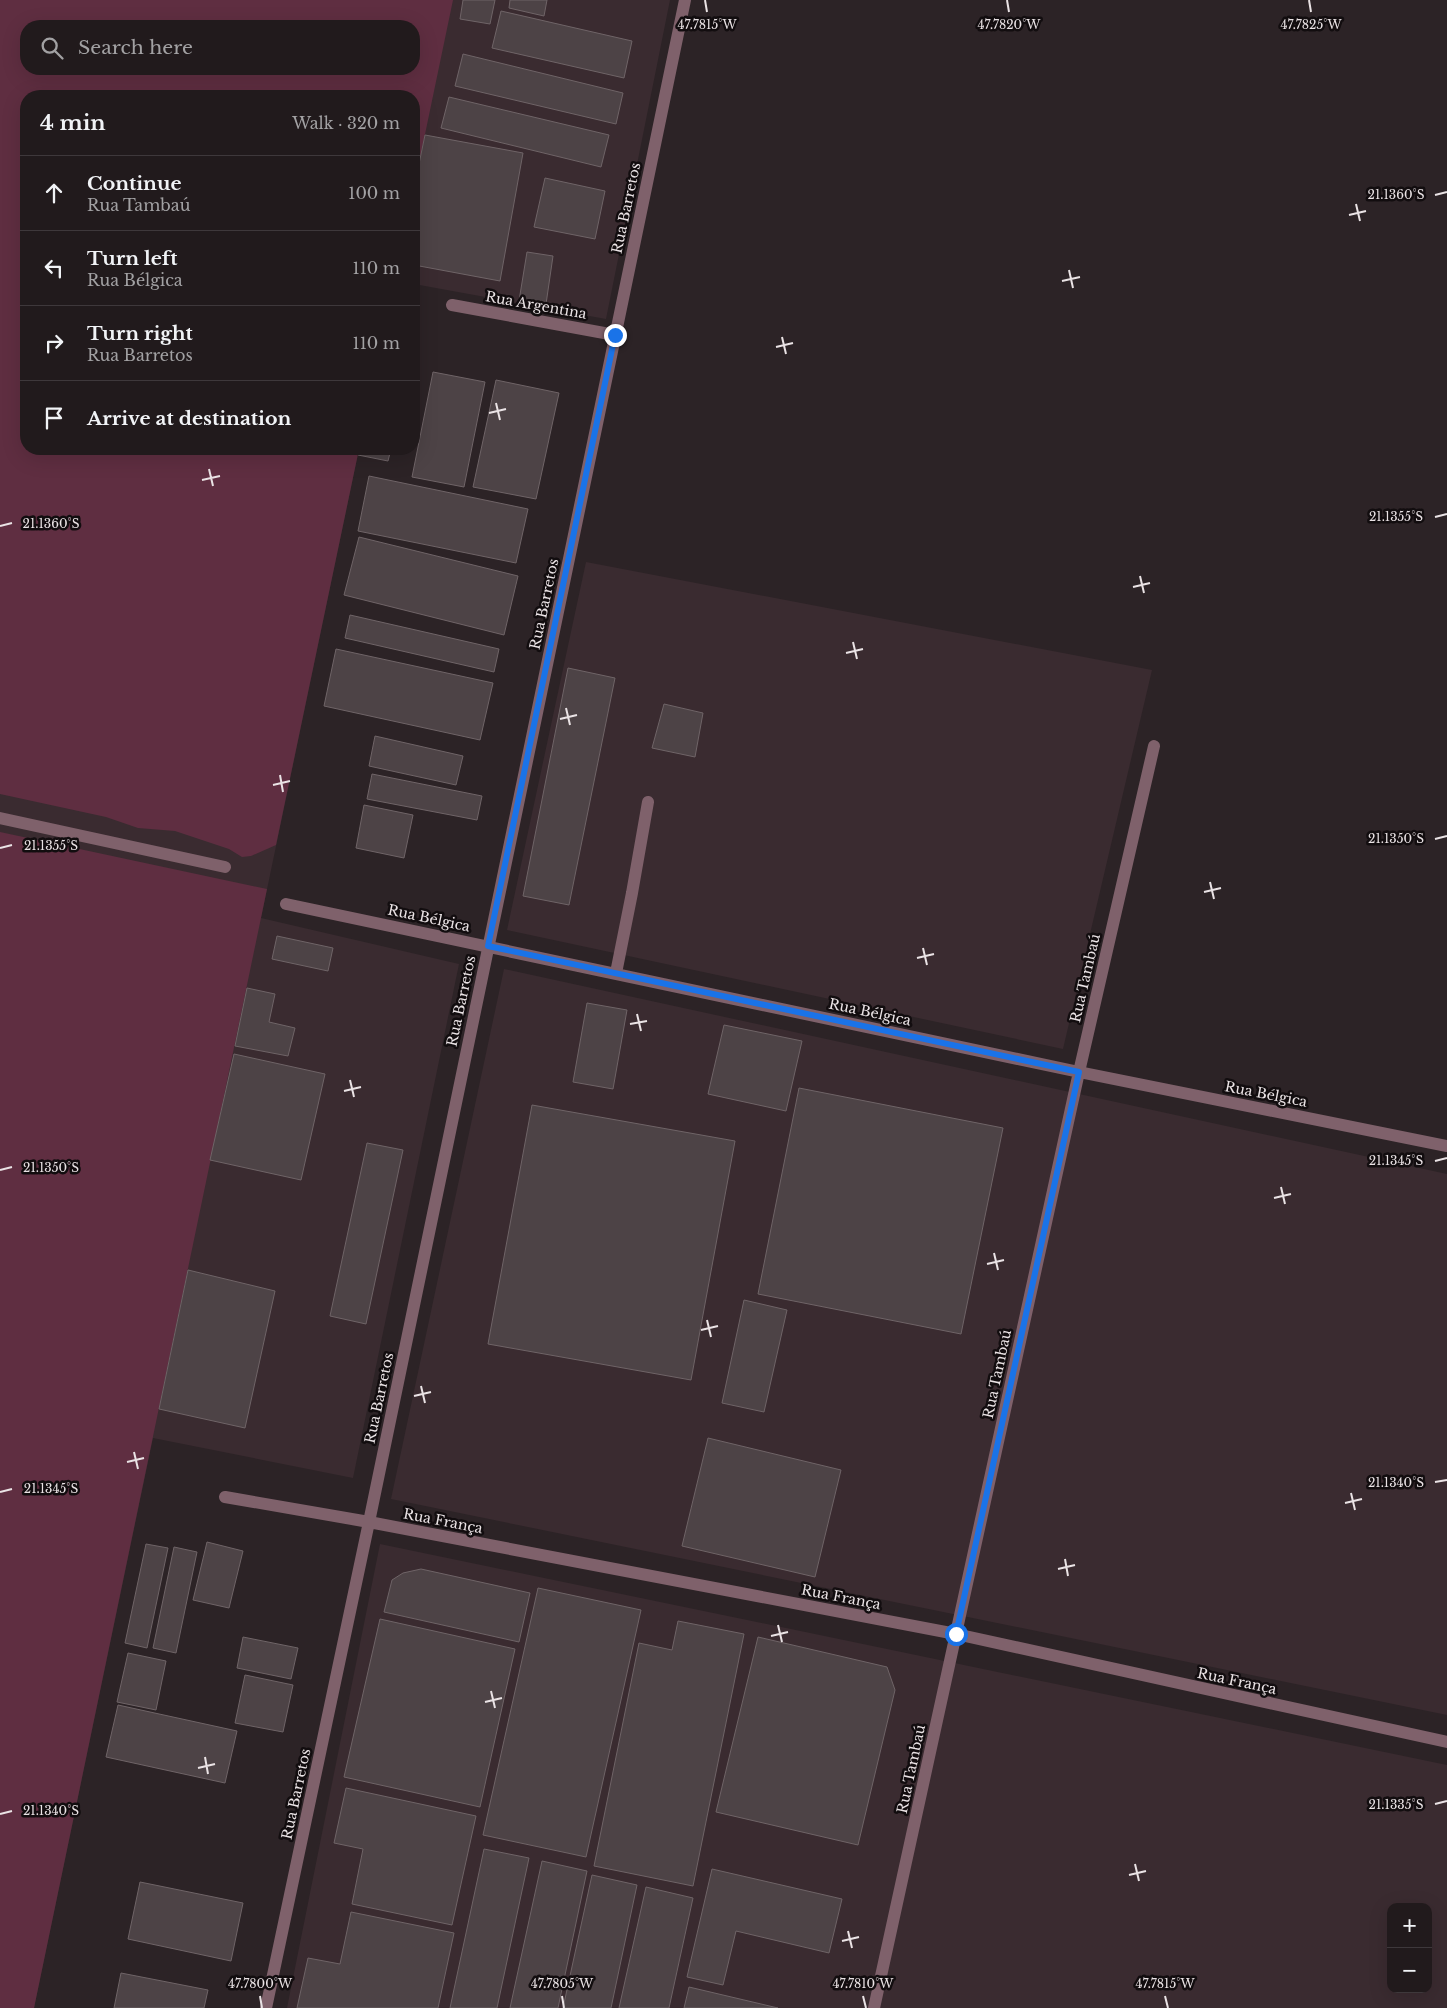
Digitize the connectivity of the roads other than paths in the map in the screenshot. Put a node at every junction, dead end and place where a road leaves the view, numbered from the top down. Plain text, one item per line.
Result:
1 (685, 0) edge
2 (452, 305) dead end
3 (615, 335) junction
4 (1154, 746) dead end
5 (648, 802) dead end
6 (0, 818) edge
7 (225, 867) dead end
8 (286, 904) dead end
9 (488, 946) junction
10 (616, 973) junction
11 (1079, 1072) junction
12 (1447, 1146) edge
13 (225, 1497) dead end
14 (369, 1522) junction
15 (956, 1634) junction
16 (1447, 1742) edge
17 (266, 2008) edge
18 (874, 2008) edge

1 - 3 street, Rua Barretos
2 - 3 street, Rua Argentina
3 - 9 street, Rua Barretos
4 - 11 street, Rua Tambaú
5 - 10 street
6 - 7 street
8 - 9 street, Rua Bélgica
9 - 10 street, Rua Bélgica
9 - 14 street, Rua Barretos
10 - 11 street, Rua Bélgica
11 - 12 street, Rua Bélgica
11 - 15 street, Rua Tambaú
13 - 14 street, Rua França
14 - 15 street, Rua França
14 - 17 street, Rua Barretos
15 - 16 street, Rua França
15 - 18 street, Rua Tambaú

